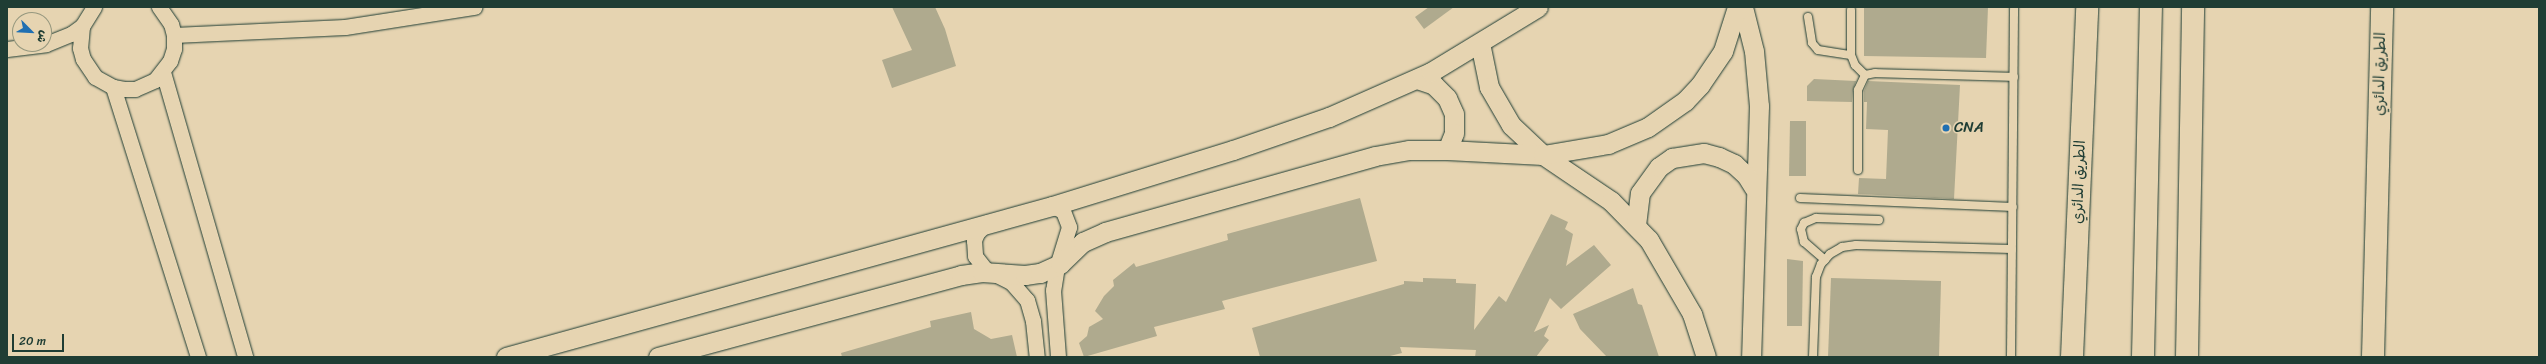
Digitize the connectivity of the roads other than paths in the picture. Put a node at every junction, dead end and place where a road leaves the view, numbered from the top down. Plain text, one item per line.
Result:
1 (94, 7) edge
2 (159, 7) edge
3 (474, 7) edge
4 (1538, 7) edge
5 (1737, 7) edge
6 (1743, 7) edge
7 (2014, 7) edge
8 (2086, 7) edge
9 (2152, 7) edge
10 (2193, 7) edge
11 (2382, 7) edge
12 (1851, 10) dead end
13 (1808, 17) dead end
14 (82, 26) junction
15 (174, 35) junction
16 (1480, 43) junction
17 (7, 50) edge
18 (1851, 55) junction
19 (163, 72) junction
20 (1865, 76) junction
21 (2014, 77) junction
22 (1417, 79) junction
23 (113, 87) junction
24 (1447, 150) junction
25 (1543, 155) junction
26 (1858, 170) dead end
27 (1754, 188) junction
28 (1800, 198) dead end
29 (1052, 206) junction
30 (2013, 207) junction
31 (1879, 220) dead end
32 (989, 222) junction
33 (1636, 225) junction
34 (2012, 249) junction
35 (1825, 260) junction
36 (1057, 266) junction
37 (993, 272) junction
38 (198, 357) edge
39 (245, 357) edge
40 (506, 357) edge
41 (658, 357) edge
42 (1037, 357) edge
43 (1058, 357) edge
44 (1706, 357) edge
45 (1751, 357) edge
46 (1813, 357) edge
47 (2011, 357) edge
48 (2072, 357) edge
49 (2143, 357) edge
50 (2187, 357) edge
51 (2373, 357) edge

1 - 14 street
2 - 15 street
3 - 15 street
4 - 16 street
5 - 25 street
6 - 27 street
7 - 21 lane
8 - 48 highway, الطريق الدائري
9 - 49 highway
10 - 50 highway
11 - 51 highway, الطريق الدائري
12 - 18 lane
13 - 18 lane
14 - 17 street
14 - 23 street
15 - 19 street
16 - 22 street
16 - 25 street
18 - 20 lane
19 - 23 street
19 - 39 street
20 - 21 lane
20 - 26 lane
21 - 30 lane
22 - 24 street
22 - 29 street
23 - 38 street
24 - 25 street
24 - 36 street
25 - 33 street
27 - 33 street
27 - 45 street
28 - 30 lane
29 - 32 street
29 - 36 street
30 - 34 lane
31 - 35 lane
32 - 37 street
32 - 40 street
33 - 44 street
34 - 35 lane
34 - 47 lane
35 - 46 lane
36 - 37 street
36 - 43 street
37 - 41 street
37 - 42 street

